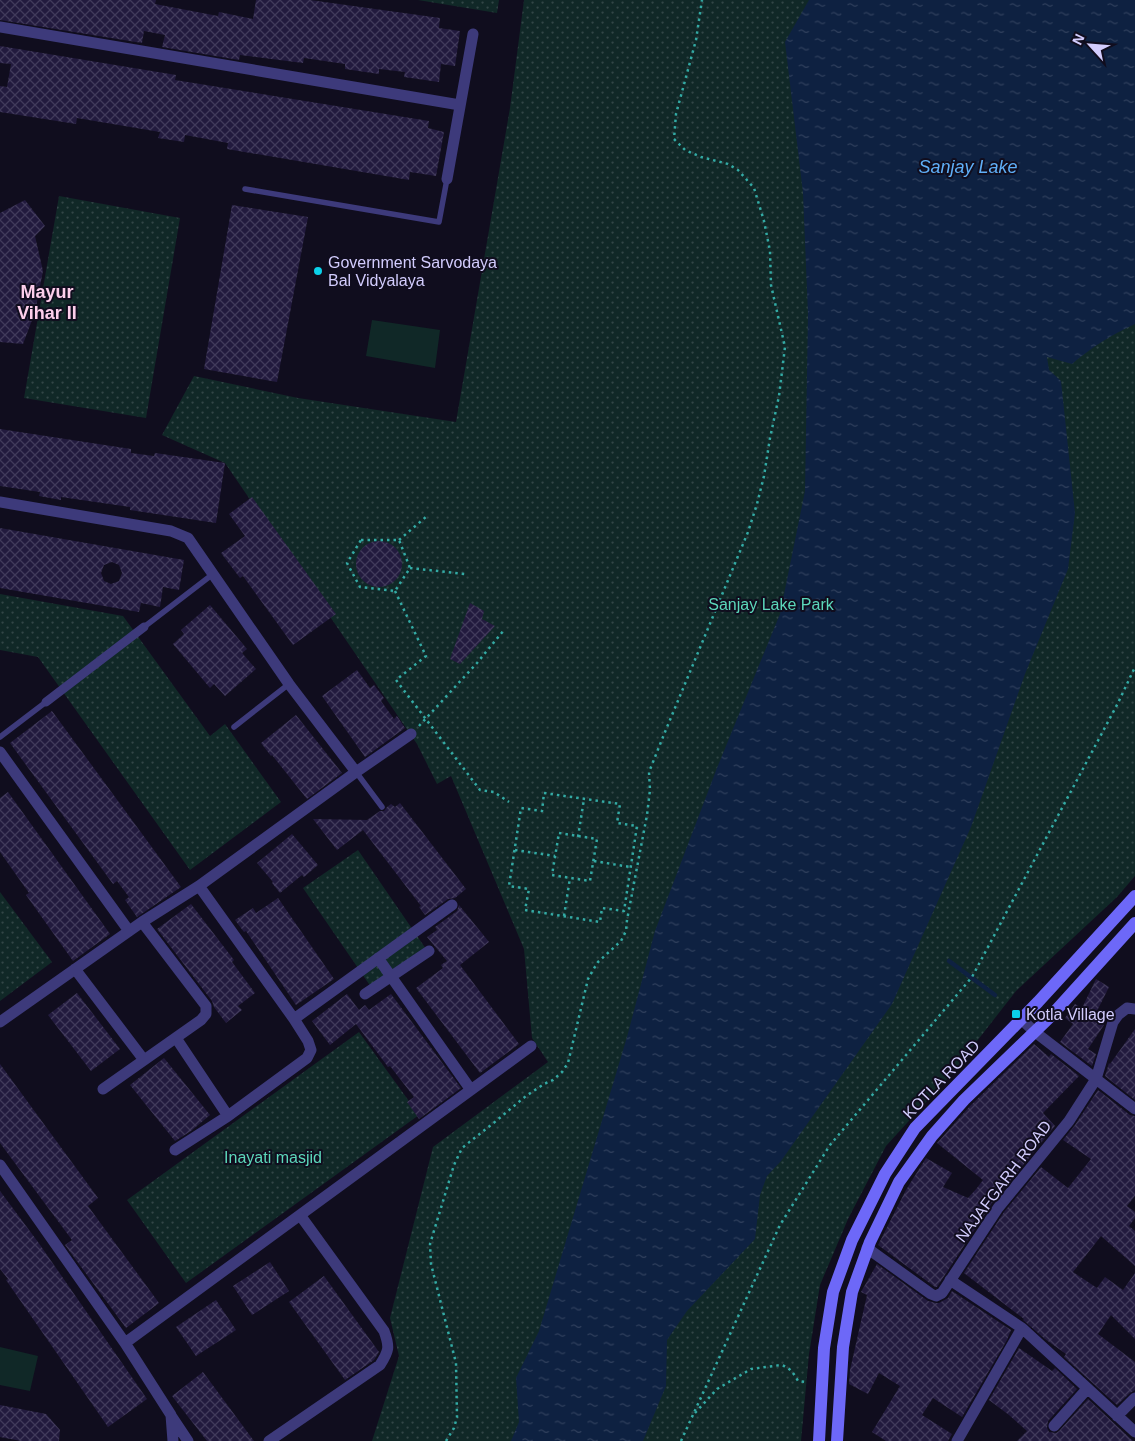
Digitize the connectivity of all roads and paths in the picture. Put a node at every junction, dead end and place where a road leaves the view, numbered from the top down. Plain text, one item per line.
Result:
1 (702, 0) edge
2 (0, 27) edge
3 (473, 34) dead end
4 (460, 105) junction
5 (447, 179) joint
6 (246, 188) dead end
7 (0, 502) edge
8 (427, 516) dead end
9 (399, 540) junction
10 (410, 568) junction
11 (213, 574) junction
12 (465, 574) dead end
13 (395, 591) junction
14 (144, 627) joint
15 (504, 630) dead end
16 (1135, 667) edge
17 (289, 684) junction
18 (46, 702) joint
19 (425, 719) junction
20 (234, 727) dead end
21 (411, 734) dead end
22 (0, 737) edge
23 (0, 752) edge
24 (356, 772) junction
25 (584, 799) junction
26 (509, 802) dead end
27 (382, 807) dead end
28 (578, 836) junction
29 (515, 850) junction
30 (555, 856) junction
31 (594, 861) junction
32 (630, 867) junction
33 (570, 878) junction
34 (199, 886) junction
35 (1135, 896) edge
36 (452, 905) dead end
37 (564, 916) junction
38 (142, 922) junction
39 (1135, 923) edge
40 (129, 931) junction
41 (429, 951) dead end
42 (378, 958) junction
43 (75, 969) junction
44 (392, 977) junction
45 (365, 994) dead end
46 (1135, 1009) edge
47 (294, 1018) junction
48 (1021, 1019) junction
49 (0, 1022) edge
50 (1035, 1032) junction
51 (176, 1038) junction
52 (531, 1046) dead end
53 (144, 1060) junction
54 (1096, 1078) junction
55 (103, 1089) dead end
56 (472, 1090) junction
57 (1135, 1108) edge
58 (228, 1116) junction
59 (175, 1150) dead end
60 (0, 1165) edge
61 (300, 1215) junction
62 (867, 1248) junction
63 (950, 1280) junction
64 (1022, 1328) junction
65 (125, 1343) junction
66 (806, 1382) dead end
67 (1087, 1389) junction
68 (1135, 1398) edge
69 (171, 1416) junction
70 (692, 1416) junction
71 (1117, 1416) junction
72 (1054, 1426) dead end
73 (1135, 1432) edge
74 (173, 1441) edge
75 (188, 1441) edge
76 (269, 1441) edge
77 (446, 1441) edge
78 (681, 1441) edge
79 (819, 1441) edge
80 (837, 1441) edge
81 (957, 1441) edge

1 - 77 path
2 - 4 street
3 - 4 street
4 - 5 street
5 - 6 lane
7 - 11 street
8 - 9 path
9 - 10 path
9 - 13 path
10 - 12 path
10 - 13 path
11 - 14 lane
11 - 17 street
13 - 19 path
14 - 18 street
15 - 19 path
16 - 70 path
17 - 20 lane
17 - 24 street
18 - 22 lane
19 - 26 path
21 - 24 street
23 - 40 street
24 - 27 lane
24 - 34 street
25 - 28 path
25 - 29 path
25 - 32 path
28 - 30 path
28 - 31 path
29 - 30 path
29 - 37 path
30 - 33 path
31 - 32 path
31 - 33 path
32 - 37 path
33 - 37 path
34 - 38 street
34 - 47 street
35 - 48 main road, KOTLA ROAD
36 - 42 street
38 - 40 street
38 - 51 street
39 - 50 main road, KOTLA ROAD
40 - 43 street
41 - 44 street
42 - 44 street
42 - 47 street
43 - 49 street
43 - 53 street
44 - 45 street
44 - 56 street
46 - 54 street, NAJAFGARH ROAD
47 - 58 street
48 - 50 street
48 - 79 main road, KOTLA ROAD
50 - 54 street
50 - 62 main road, KOTLA ROAD
51 - 53 street
51 - 58 street
52 - 56 street
53 - 55 street
54 - 57 street
54 - 63 street, NAJAFGARH ROAD
56 - 61 street
58 - 59 street
60 - 65 street
61 - 65 street
61 - 76 street
62 - 63 street, NAJAFGARH ROAD
62 - 80 main road, KOTLA ROAD
63 - 64 street
64 - 67 street
64 - 81 street
65 - 69 street
66 - 70 path
67 - 71 street
67 - 72 street
68 - 71 street
69 - 74 street
69 - 75 street
70 - 78 path
71 - 73 street

